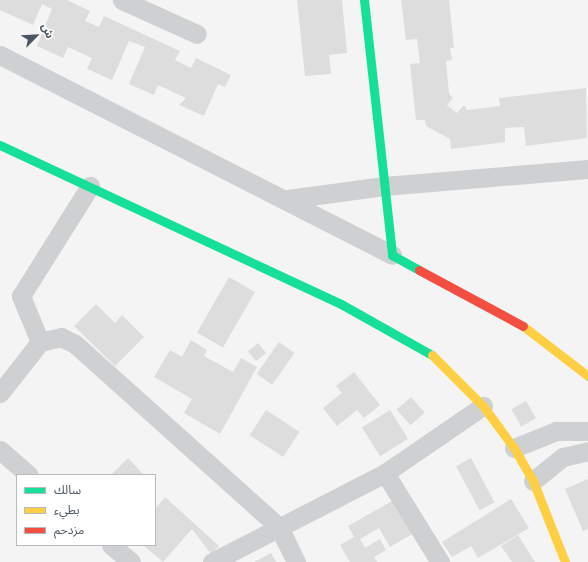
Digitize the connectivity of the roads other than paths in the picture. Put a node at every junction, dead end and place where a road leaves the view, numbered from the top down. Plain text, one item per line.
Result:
1 (122, 0) edge
2 (364, 0) edge
3 (197, 34) dead end
4 (0, 55) edge
5 (0, 145) edge
6 (588, 169) edge
7 (90, 186) junction
8 (384, 186) junction
9 (288, 199) junction
10 (392, 255) junction
11 (40, 342) junction
12 (588, 376) edge
13 (0, 393) edge
14 (483, 406) junction
15 (588, 431) edge
16 (514, 448) junction
17 (0, 450) edge
18 (588, 451) edge
19 (385, 473) junction
20 (28, 474) edge
21 (533, 481) junction
22 (279, 527) junction
23 (112, 546) edge
24 (131, 562) edge
25 (212, 562) edge
26 (296, 562) edge
27 (440, 562) edge
28 (565, 562) edge

1 - 3 street
2 - 8 street
4 - 9 street
5 - 7 street
6 - 8 street
7 - 11 street
7 - 14 street
8 - 9 street
8 - 10 street
9 - 10 street
10 - 12 street
11 - 13 street
11 - 22 street
14 - 16 street
14 - 19 street
15 - 16 street
16 - 21 street
17 - 20 street
18 - 21 street
19 - 22 street
19 - 27 street
21 - 28 street
22 - 25 street
22 - 26 street
23 - 24 street

